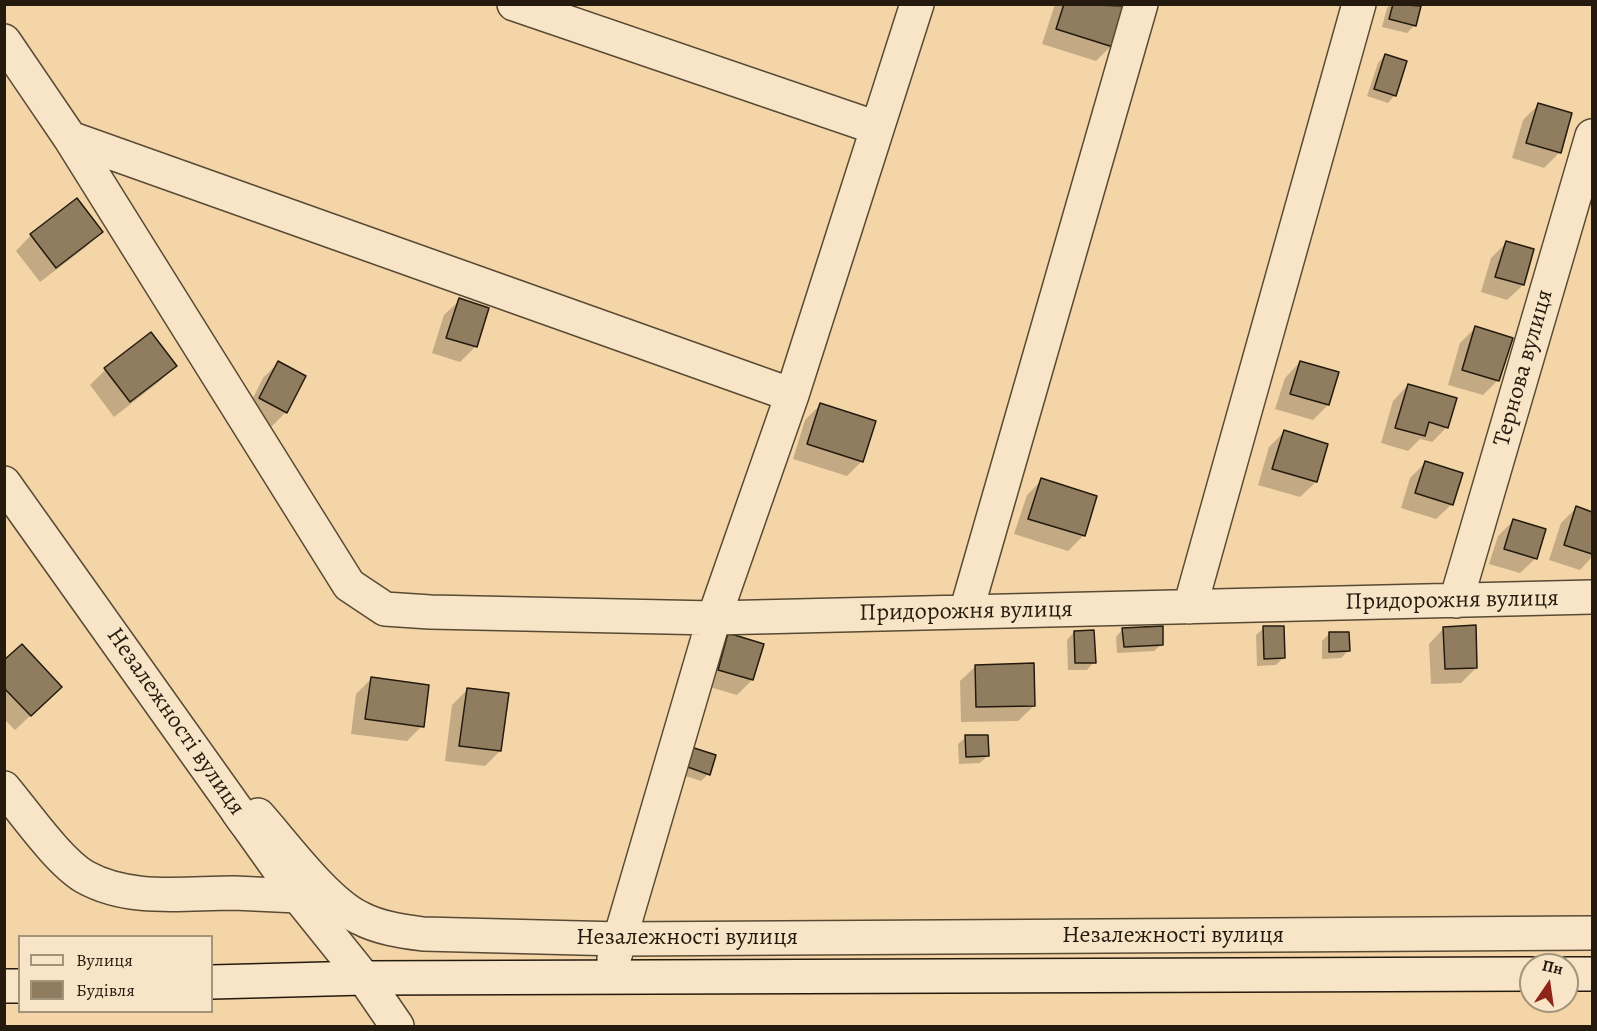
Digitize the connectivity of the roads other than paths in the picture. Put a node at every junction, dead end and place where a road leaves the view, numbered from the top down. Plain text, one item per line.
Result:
1 (514, 4) edge
2 (917, 4) edge
3 (1141, 4) edge
4 (1359, 4) edge
5 (4, 41) edge
6 (877, 128) junction
7 (1593, 136) edge
8 (70, 138) junction
9 (792, 395) junction
10 (4, 483) edge
11 (1593, 597) edge
12 (1456, 600) junction
13 (1190, 607) junction
14 (966, 612) junction
15 (714, 618) junction
16 (4, 788) edge
17 (246, 823) junction
18 (298, 896) junction
19 (1593, 933) edge
20 (620, 939) junction
21 (1519, 975) edge
22 (364, 978) junction
23 (608, 978) junction
24 (213, 982) edge
25 (397, 1026) edge

1 - 6 street
2 - 6 street
3 - 14 street
4 - 13 street
5 - 8 street, Придорожня вулиця
6 - 9 street
7 - 12 street, Тернова вулиця
8 - 9 street
8 - 15 street, Придорожня вулиця
9 - 15 street
10 - 17 street, Незалежності вулиця
11 - 12 street, Придорожня вулиця
12 - 13 street, Придорожня вулиця
13 - 14 street, Придорожня вулиця
14 - 15 street, Придорожня вулиця
15 - 20 street
16 - 18 street
17 - 18 street
17 - 20 street, Незалежності вулиця
18 - 22 street
19 - 20 street, Незалежності вулиця
20 - 23 street
21 - 23 street
22 - 23 street
22 - 24 street
22 - 25 street

